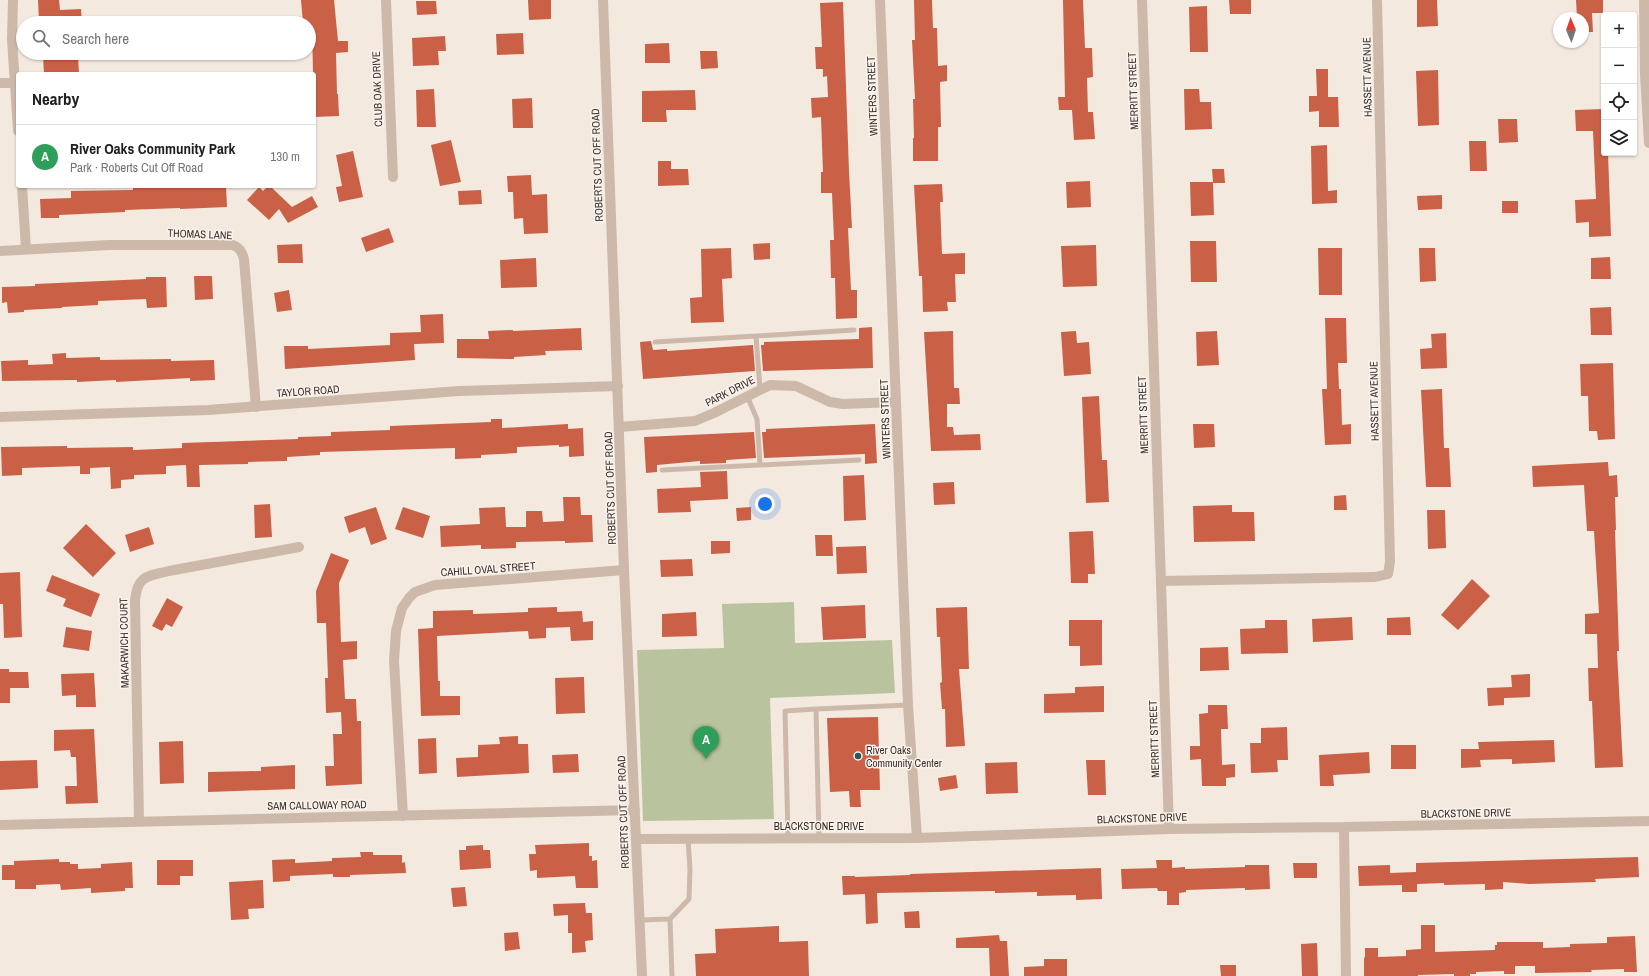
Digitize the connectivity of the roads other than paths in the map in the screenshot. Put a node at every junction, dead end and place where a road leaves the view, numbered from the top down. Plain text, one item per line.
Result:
1 (13, 0) edge
2 (386, 0) edge
3 (603, 0) edge
4 (880, 0) edge
5 (1142, 0) edge
6 (1377, 0) edge
7 (1644, 0) edge
8 (1647, 75) edge
9 (0, 83) edge
10 (15, 83) junction
11 (16, 99) edge
12 (1649, 143) edge
13 (393, 177) dead end
14 (22, 188) edge
15 (26, 249) junction
16 (0, 251) edge
17 (854, 330) dead end
18 (756, 336) junction
19 (655, 342) dead end
20 (618, 386) junction
21 (760, 389) junction
22 (747, 396) junction
23 (896, 402) junction
24 (256, 407) junction
25 (0, 417) edge
26 (619, 427) junction
27 (859, 460) dead end
28 (760, 465) junction
29 (662, 470) dead end
30 (299, 547) dead end
31 (624, 570) junction
32 (1161, 581) junction
33 (908, 704) junction
34 (816, 709) junction
35 (635, 810) junction
36 (403, 816) junction
37 (140, 821) junction
38 (1649, 822) edge
39 (0, 825) edge
40 (1344, 827) junction
41 (1170, 829) junction
42 (788, 838) junction
43 (819, 838) junction
44 (917, 838) junction
45 (636, 839) junction
46 (688, 839) junction
47 (670, 919) junction
48 (640, 920) junction
49 (642, 976) edge
50 (672, 976) edge
51 (1346, 976) edge

1 - 10 street
2 - 13 street, CLUB OAK DRIVE
3 - 20 street, ROBERTS CUT OFF ROAD
4 - 23 street, WINTERS STREET
5 - 32 street, MERRITT STREET
6 - 32 street, HASSETT AVENUE
7 - 8 street
8 - 12 street
9 - 10 street
10 - 11 street
14 - 15 street
15 - 16 street, THOMAS LANE
15 - 24 street, THOMAS LANE
17 - 18 lane
18 - 19 lane
18 - 21 lane
20 - 24 street, TAYLOR ROAD
20 - 26 street, ROBERTS CUT OFF ROAD
21 - 22 street, PARK DRIVE
21 - 23 street, PARK DRIVE
22 - 26 street, PARK DRIVE
22 - 28 lane
23 - 33 street, WINTERS STREET
24 - 25 street, TAYLOR ROAD
26 - 31 street, ROBERTS CUT OFF ROAD
27 - 28 lane
28 - 29 lane
30 - 37 street, MAKARWICH COURT
31 - 35 street, ROBERTS CUT OFF ROAD
31 - 36 street, CAHILL OVAL STREET
32 - 41 street, MERRITT STREET
33 - 34 lane
33 - 44 street, WINTERS STREET
34 - 42 lane
34 - 43 lane
35 - 36 street, SAM CALLOWAY ROAD
35 - 45 street, ROBERTS CUT OFF ROAD
36 - 37 street, SAM CALLOWAY ROAD
37 - 39 street, SAM CALLOWAY ROAD
38 - 40 street, BLACKSTONE DRIVE
40 - 41 street, BLACKSTONE DRIVE
40 - 51 street
41 - 44 street, BLACKSTONE DRIVE
42 - 43 street, BLACKSTONE DRIVE
42 - 46 street, BLACKSTONE DRIVE
43 - 44 street, BLACKSTONE DRIVE
45 - 46 street, BLACKSTONE DRIVE
45 - 48 street, ROBERTS CUT OFF ROAD
46 - 47 lane
47 - 48 lane
47 - 50 lane
48 - 49 street, ROBERTS CUT OFF ROAD

